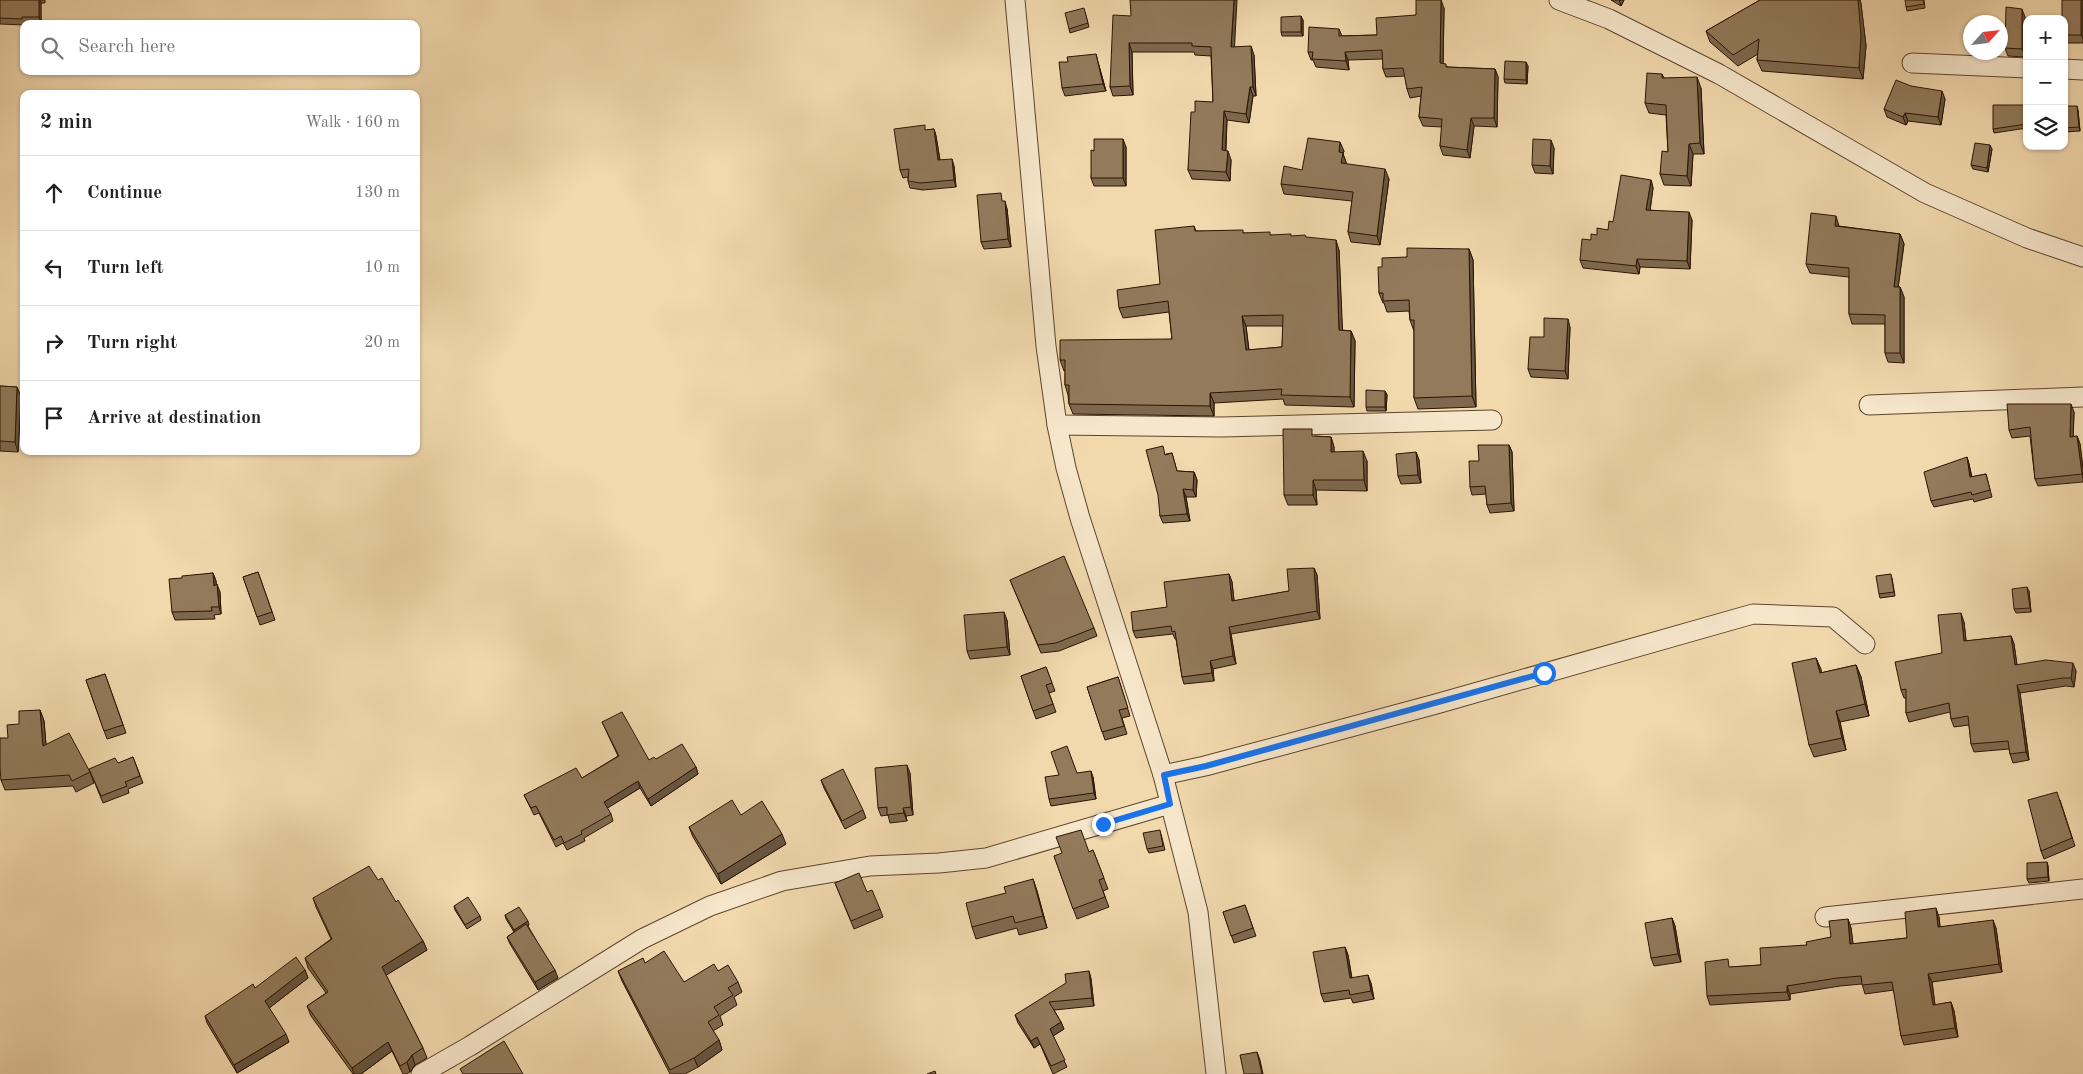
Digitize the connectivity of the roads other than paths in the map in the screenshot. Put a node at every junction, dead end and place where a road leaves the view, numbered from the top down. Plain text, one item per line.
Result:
1 (1015, 0) edge
2 (1559, 0) edge
3 (1912, 62) dead end
4 (2023, 68) edge
5 (2068, 70) edge
6 (2083, 70) edge
7 (2083, 257) edge
8 (2083, 397) edge
9 (1869, 405) dead end
10 (1492, 420) dead end
11 (1057, 425) junction
12 (1865, 644) dead end
13 (1164, 775) junction
14 (1170, 804) junction
15 (2083, 889) edge
16 (1825, 917) dead end
17 (421, 1074) edge
18 (1216, 1074) edge

1 - 11 street
2 - 7 street
3 - 4 street
5 - 6 street
8 - 9 street
10 - 11 street
11 - 13 street
12 - 13 street
13 - 14 street
14 - 17 street
14 - 18 street
15 - 16 street

